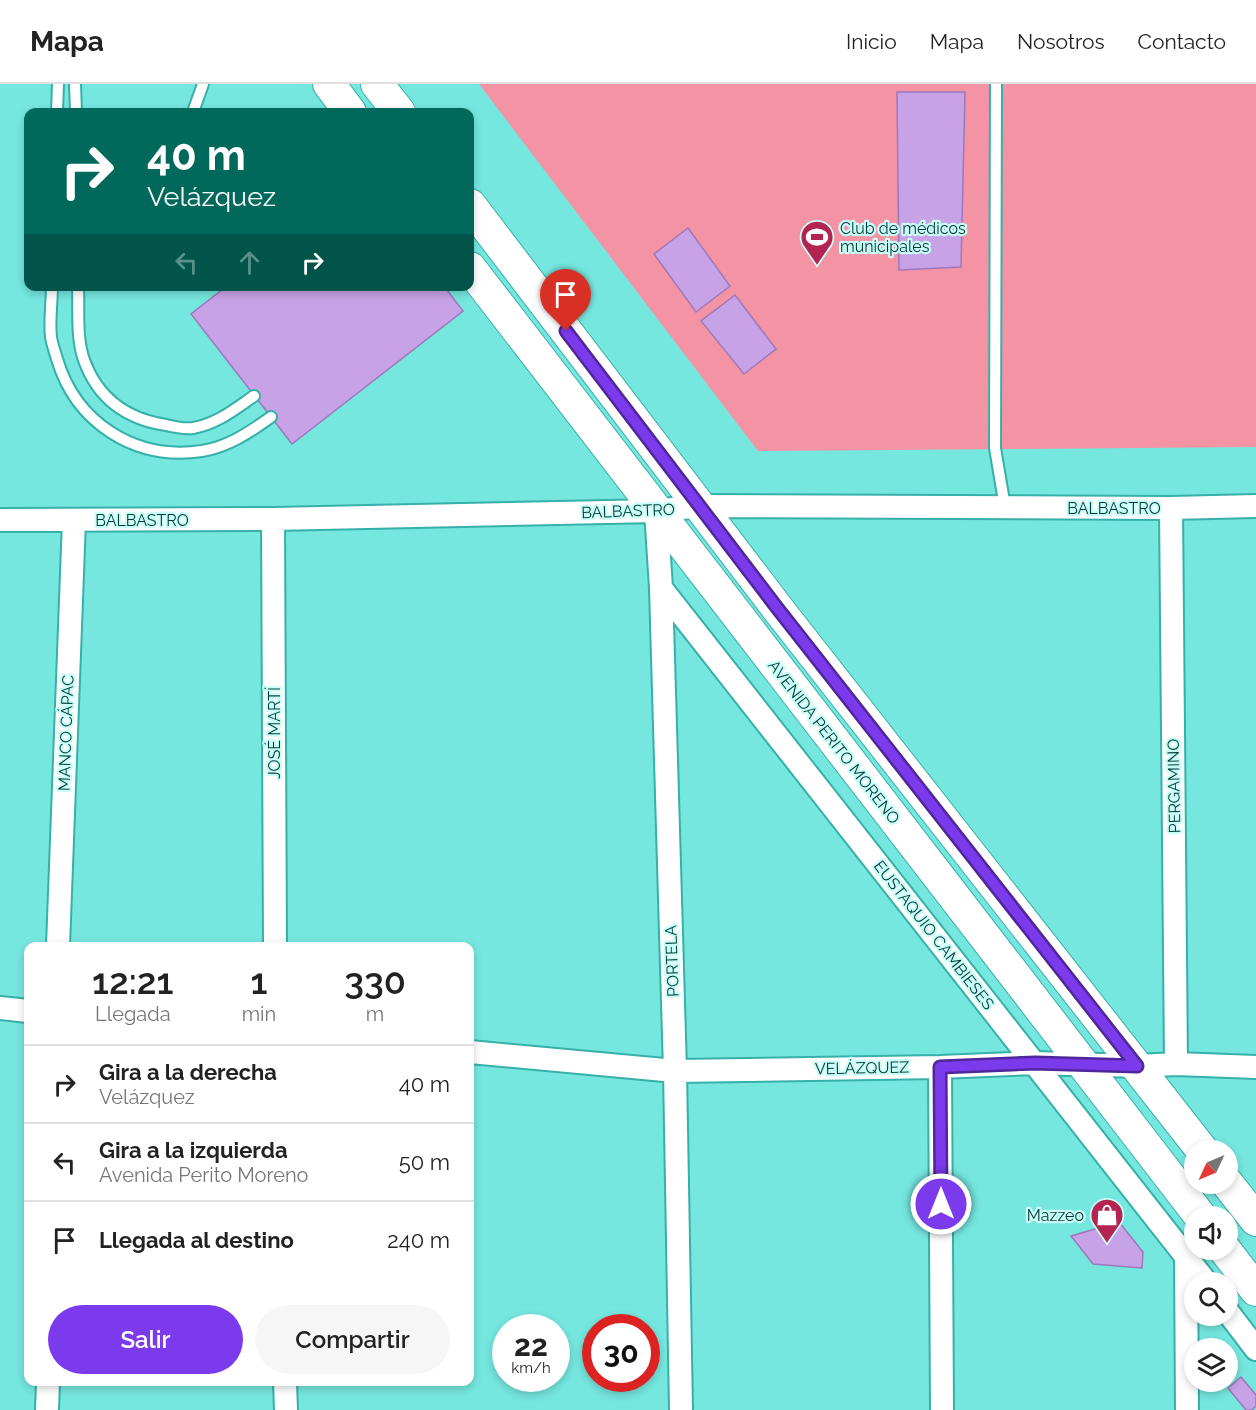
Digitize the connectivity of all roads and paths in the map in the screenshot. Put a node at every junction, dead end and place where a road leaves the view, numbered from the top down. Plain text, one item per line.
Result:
1 (58, 84) edge
2 (75, 84) edge
3 (329, 84) edge
4 (377, 84) edge
5 (996, 84) edge
6 (198, 87) edge
7 (57, 108) edge
8 (76, 108) edge
9 (194, 108) edge
10 (348, 108) edge
11 (396, 108) edge
12 (474, 210) edge
13 (474, 273) edge
14 (52, 291) edge
15 (78, 291) edge
16 (254, 396) dead end
17 (271, 417) dead end
18 (699, 506) junction
19 (1256, 506) edge
20 (1005, 507) junction
21 (1171, 508) junction
22 (656, 512) junction
23 (273, 519) junction
24 (0, 520) edge
25 (74, 520) junction
26 (661, 588) junction
27 (58, 942) edge
28 (275, 942) edge
29 (0, 1008) edge
30 (24, 1011) edge
31 (474, 1052) edge
32 (1035, 1063) junction
33 (1080, 1063) junction
34 (1176, 1064) junction
35 (1137, 1066) junction
36 (940, 1067) junction
37 (1256, 1067) edge
38 (675, 1071) junction
39 (1194, 1140) edge
40 (1236, 1194) edge
41 (1192, 1206) edge
42 (1256, 1220) edge
43 (1184, 1245) edge
44 (1190, 1260) edge
45 (1233, 1260) edge
46 (1256, 1290) edge
47 (1238, 1325) edge
48 (1256, 1349) edge
49 (48, 1386) edge
50 (285, 1386) edge
51 (47, 1410) edge
52 (286, 1410) edge
53 (681, 1410) edge
54 (942, 1410) edge
55 (1187, 1410) edge

1 - 7 lane
2 - 8 lane
3 - 10 main road
4 - 11 main road
5 - 20 lane
6 - 9 lane
12 - 18 main road
13 - 22 main road, AVENIDA PERITO MORENO
14 - 17 lane
15 - 16 lane
18 - 20 street, BALBASTRO
18 - 22 street, BALBASTRO
18 - 35 main road
19 - 21 street, BALBASTRO
20 - 21 street, BALBASTRO
21 - 34 street, PERGAMINO
22 - 23 street, BALBASTRO
22 - 26 street, PORTELA
22 - 33 main road, AVENIDA PERITO MORENO
23 - 25 street, BALBASTRO
23 - 28 street, JOSÉ MARTÍ
24 - 25 street, BALBASTRO
25 - 27 street, MANCO CÁPAC
26 - 32 street, EUSTAQUIO CAMBIESES
26 - 38 street, PORTELA
29 - 30 street
31 - 38 street, VELÁZQUEZ
32 - 33 street, VELÁZQUEZ
32 - 36 street, VELÁZQUEZ
32 - 43 street, EUSTAQUIO CAMBIESES
33 - 35 street, VELÁZQUEZ
33 - 41 main road, AVENIDA PERITO MORENO
34 - 35 street, VELÁZQUEZ
34 - 37 street, VELÁZQUEZ
35 - 39 main road
36 - 38 street, VELÁZQUEZ
36 - 54 street
38 - 53 street, PORTELA
40 - 42 main road
44 - 55 street
45 - 46 main road
47 - 48 street
49 - 51 street
50 - 52 street

